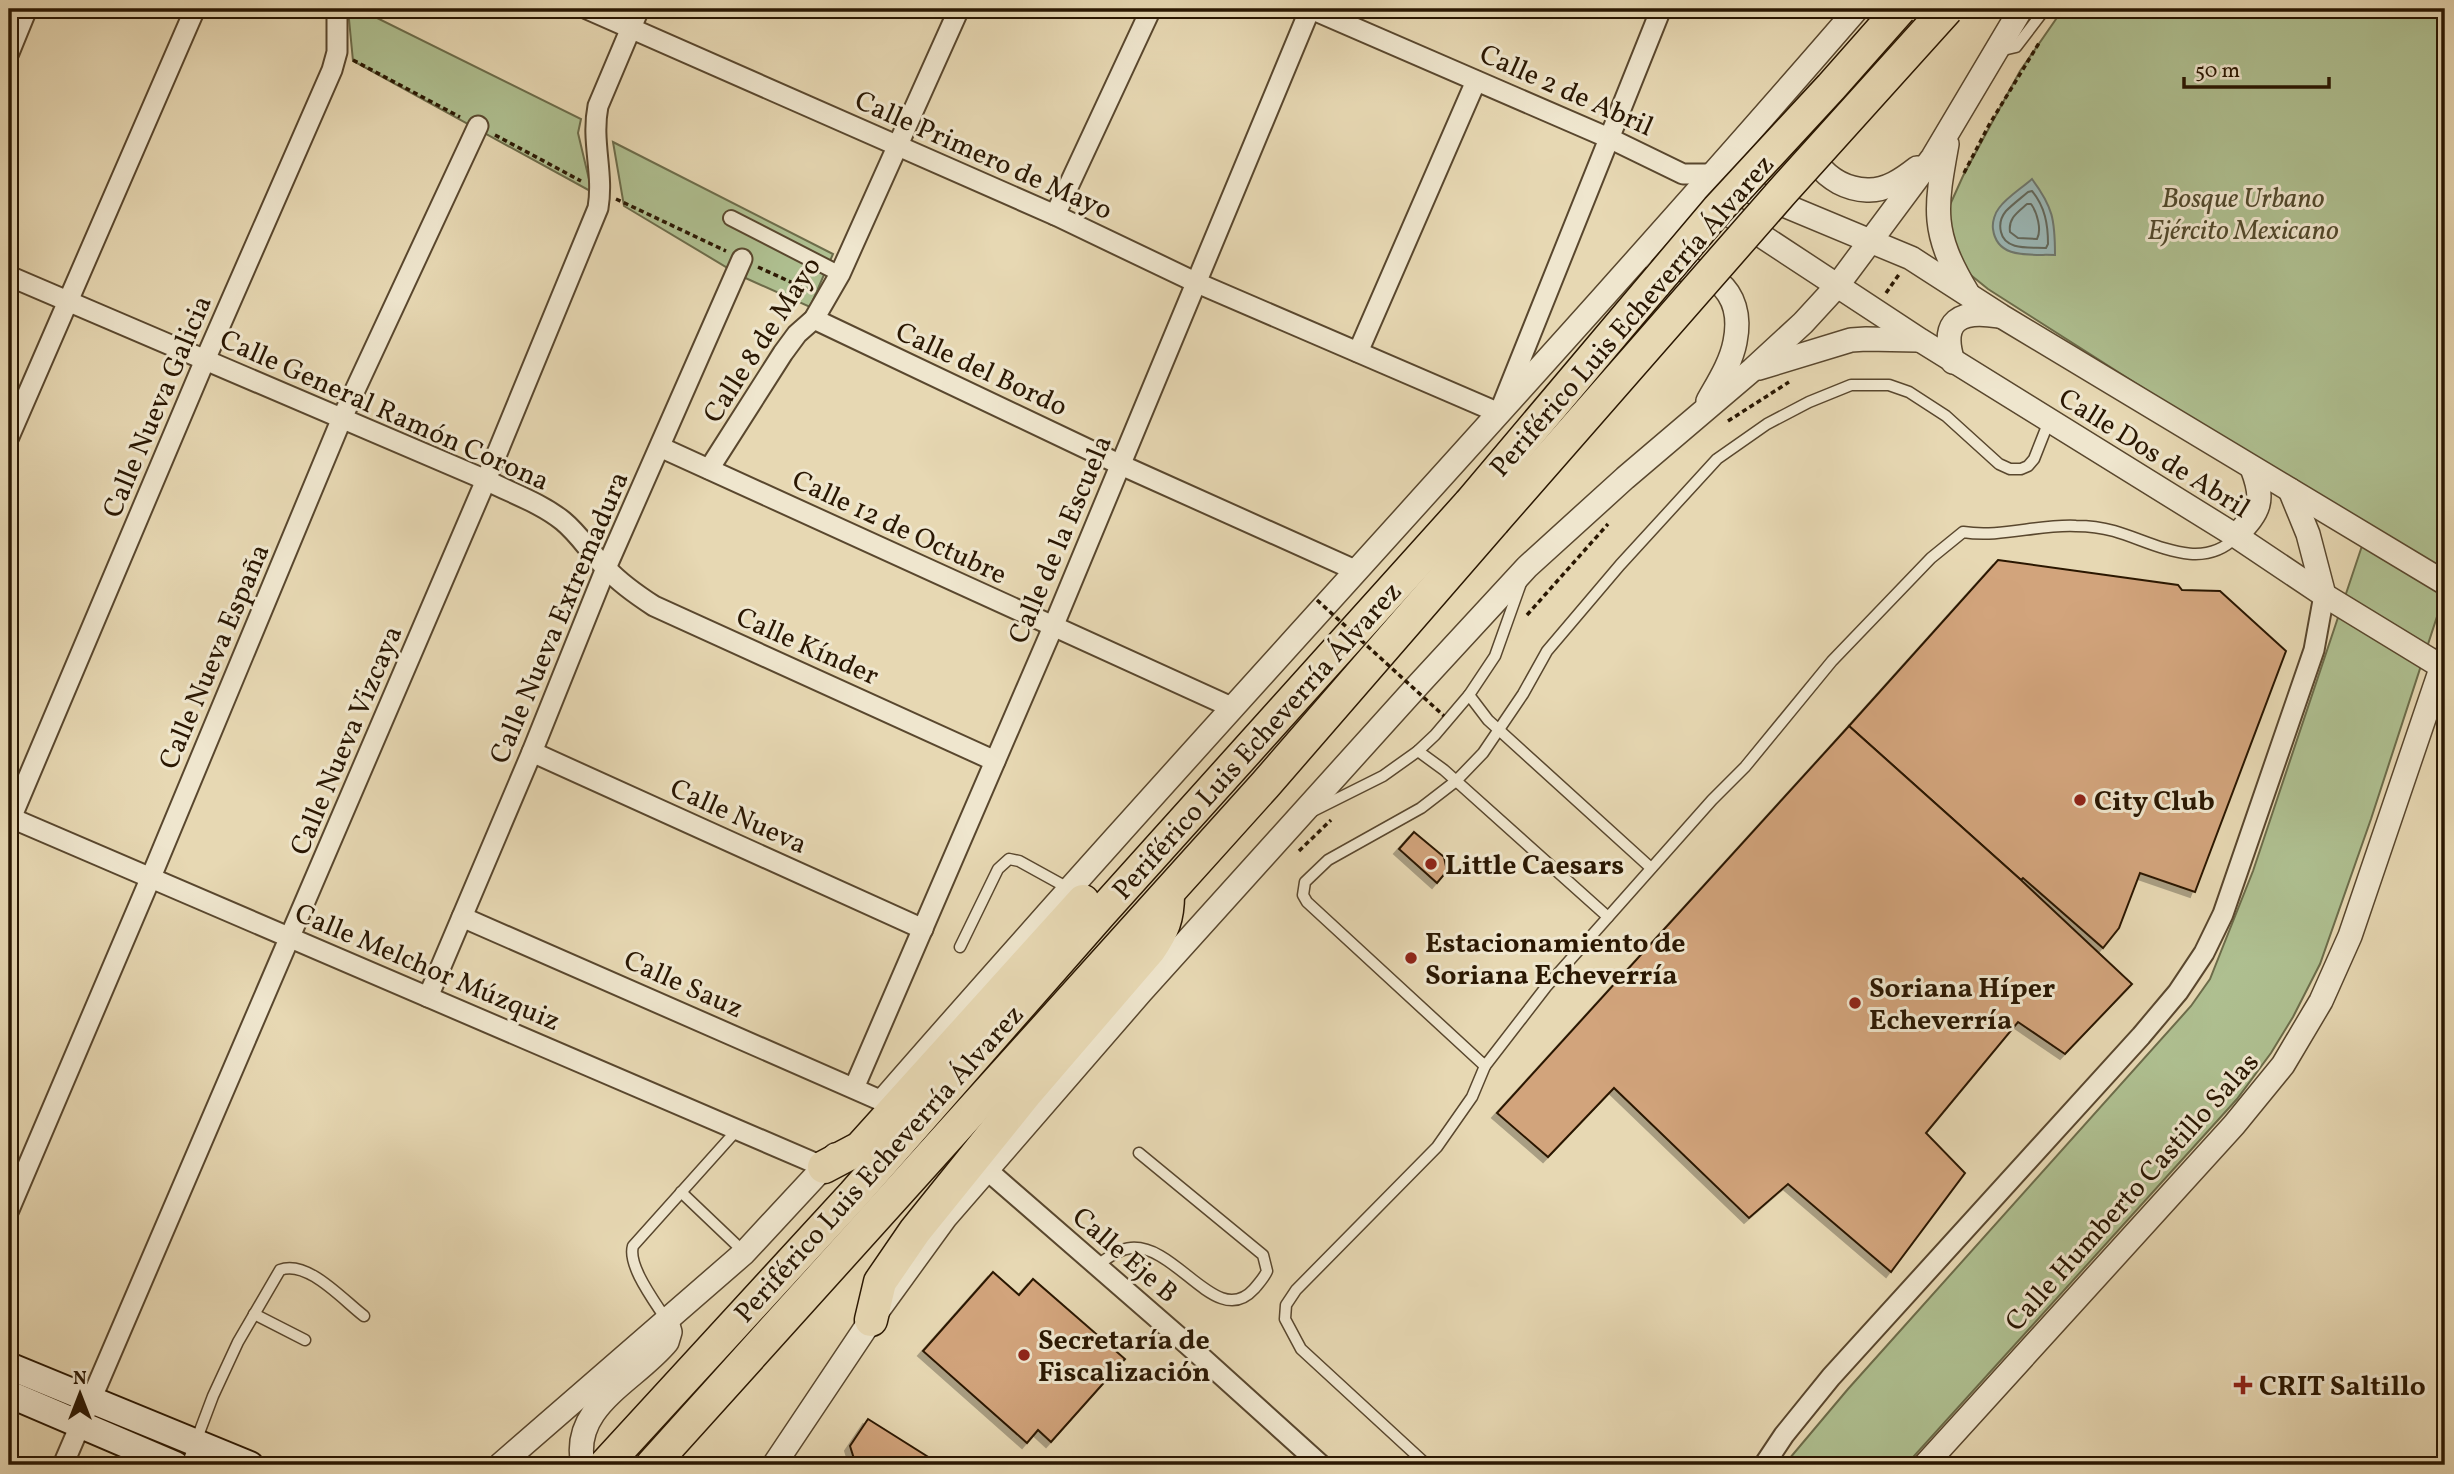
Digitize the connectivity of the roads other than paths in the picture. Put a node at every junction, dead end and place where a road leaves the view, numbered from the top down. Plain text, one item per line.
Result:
1 (27, 9) edge
2 (195, 9) edge
3 (337, 9) edge
4 (587, 9) edge
5 (959, 9) edge
6 (1151, 9) edge
7 (1311, 9) edge
8 (1661, 9) edge
9 (1857, 9) edge
10 (1900, 9) edge
11 (1947, 9) edge
12 (2021, 9) edge
13 (2045, 9) edge
14 (635, 18) edge
15 (1842, 27) junction
16 (1995, 51) junction
17 (9, 53) edge
18 (1476, 81) junction
19 (478, 126) dead end
20 (1949, 131) junction
21 (1611, 139) junction
22 (898, 146) junction
23 (1933, 157) junction
24 (1711, 174) junction
25 (1689, 183) junction
26 (1055, 215) junction
27 (731, 218) dead end
28 (1869, 241) junction
29 (742, 259) dead end
30 (840, 274) junction
31 (9, 276) edge
32 (1195, 282) junction
33 (1837, 286) junction
34 (1969, 294) junction
35 (67, 300) junction
36 (1602, 300) junction
37 (2001, 316) junction
38 (814, 319) junction
39 (1920, 341) junction
40 (1358, 352) junction
41 (205, 360) junction
42 (1953, 362) junction
43 (1752, 370) junction
44 (1703, 412) junction
45 (1499, 413) junction
46 (342, 418) junction
47 (2049, 421) junction
48 (9, 437) edge
49 (660, 447) junction
50 (1121, 465) junction
51 (2252, 468) junction
52 (709, 469) junction
53 (486, 480) junction
54 (2290, 490) junction
55 (1482, 512) junction
56 (2236, 536) junction
57 (1527, 567) junction
58 (606, 568) junction
59 (1357, 571) junction
60 (2445, 583) edge
61 (2324, 595) junction
62 (1053, 627) junction
63 (2444, 664) edge
64 (1469, 695) junction
65 (1231, 707) junction
66 (1499, 730) junction
67 (1418, 751) junction
68 (532, 752) junction
69 (995, 761) junction
70 (1456, 781) junction
71 (1210, 791) junction
72 (9, 819) edge
73 (1297, 819) junction
74 (1651, 868) junction
75 (151, 877) junction
76 (1068, 888) junction
77 (1168, 892) junction
78 (462, 917) junction
79 (1608, 918) junction
80 (923, 929) junction
81 (291, 937) junction
82 (960, 947) dead end
83 (428, 997) junction
84 (1485, 1066) junction
85 (854, 1088) junction
86 (882, 1101) junction
87 (737, 1129) junction
88 (1139, 1153) dead end
89 (824, 1167) junction
90 (987, 1170) junction
91 (681, 1192) junction
92 (9, 1210) edge
93 (744, 1253) junction
94 (1096, 1266) junction
95 (254, 1314) junction
96 (364, 1316) dead end
97 (871, 1320) junction
98 (667, 1322) junction
99 (305, 1340) dead end
100 (9, 1366) edge
101 (9, 1394) edge
102 (91, 1401) junction
103 (80, 1426) junction
104 (191, 1454) edge
105 (62, 1465) edge
106 (176, 1465) edge
107 (250, 1465) edge
108 (500, 1465) edge
109 (583, 1465) edge
110 (605, 1465) edge
111 (652, 1465) edge
112 (776, 1465) edge
113 (1321, 1465) edge
114 (1427, 1465) edge
115 (1764, 1465) edge
116 (1925, 1465) edge

1 - 17 street
2 - 35 street
3 - 41 street, Calle Nueva Galicia
4 - 14 street, Calle Primero de Mayo
5 - 22 street, Calle 8 de Mayo
6 - 26 street
7 - 18 street, Calle 2 de Abril
7 - 32 street, Calle de la Escuela
8 - 21 street
9 - 15 street
10 - 55 highway, Periférico Luis Echeverría Álvarez, bridge
11 - 55 highway, Periférico Luis Echeverría Álvarez, bridge
12 - 16 street
13 - 16 lane
14 - 22 street, Calle Primero de Mayo
14 - 53 street, Calle Nueva Vizcaya
15 - 23 street
15 - 24 street
16 - 20 street
18 - 21 street, Calle 2 de Abril
18 - 40 street
19 - 46 street, Calle Nueva España
20 - 23 street
20 - 34 street
21 - 25 street, Calle 2 de Abril
21 - 45 street
22 - 26 street, Calle Primero de Mayo
22 - 30 street, Calle 8 de Mayo
23 - 28 street
24 - 25 street
24 - 28 street
25 - 33 street, Calle 2 de Abril
25 - 36 street
26 - 32 street, Calle Primero de Mayo
27 - 30 street
28 - 33 street
28 - 34 street, Calle Dos de Abril
29 - 49 street, Calle Nueva Extremadura
30 - 38 street, Calle 8 de Mayo
31 - 35 street, Calle General Ramón Corona
32 - 40 street, Calle Primero de Mayo
32 - 50 street, Calle de la Escuela
33 - 39 street, Calle Dos de Abril
33 - 43 street
34 - 37 street, Calle Dos de Abril
35 - 41 street, Calle General Ramón Corona
35 - 48 street
36 - 44 street
36 - 45 street
37 - 42 street
37 - 51 street, Calle Dos de Abril
38 - 50 street, Calle del Bordo
38 - 52 street, Calle 8 de Mayo
39 - 42 street, Calle Dos de Abril
39 - 43 street
40 - 45 street, Calle Primero de Mayo
41 - 46 street, Calle General Ramón Corona
41 - 72 street, Calle Nueva Galicia
42 - 47 street, Calle Dos de Abril
43 - 44 street
44 - 57 street
45 - 59 street
46 - 53 street, Calle General Ramón Corona
46 - 75 street, Calle Nueva España
47 - 56 street, Calle Dos de Abril
47 - 66 lane
49 - 52 street, Calle 12 de Octubre
49 - 58 street, Calle Nueva Extremadura
50 - 59 street, Calle del Bordo
50 - 62 street, Calle de la Escuela
51 - 54 street, Calle Dos de Abril
51 - 56 street
52 - 62 street, Calle 12 de Octubre
53 - 58 street, Calle General Ramón Corona
53 - 81 street, Calle Nueva Vizcaya
54 - 60 street, Calle Dos de Abril
54 - 61 street
55 - 71 highway, Periférico Luis Echeverría Álvarez
55 - 77 highway, Periférico Luis Echeverría Álvarez
56 - 61 street, Calle Dos de Abril
56 - 74 lane
57 - 64 lane
57 - 73 street
58 - 68 street, Calle Nueva Extremadura
58 - 69 street, Calle Kínder
59 - 65 street
61 - 63 street, Calle Dos de Abril
61 - 115 street
62 - 65 street, Calle 12 de Octubre
62 - 69 street, Calle de la Escuela
63 - 116 street, Calle Humberto Castillo Salas
64 - 66 lane
64 - 67 lane
65 - 76 street
66 - 70 lane
66 - 74 lane
67 - 70 lane
67 - 73 lane
68 - 78 street, Calle Nueva Extremadura
68 - 80 street, Calle Nueva
69 - 80 street, Calle de la Escuela
70 - 79 lane
70 - 84 lane
71 - 89 highway
71 - 110 highway, Periférico Luis Echeverría Álvarez
72 - 75 street, Calle Melchor Múzquiz
73 - 90 street
74 - 79 lane
75 - 81 street, Calle Melchor Múzquiz
75 - 92 street, Calle Nueva España
76 - 82 lane
76 - 86 street
77 - 97 highway
77 - 111 highway, Periférico Luis Echeverría Álvarez
78 - 83 street, Calle Nueva Extremadura
78 - 85 street, Calle Sauz
79 - 84 lane
80 - 85 street, Calle de la Escuela
81 - 83 street, Calle Melchor Múzquiz
81 - 102 street, Calle Nueva Vizcaya
83 - 87 street, Calle Melchor Múzquiz
84 - 114 lane
85 - 86 street, Calle Sauz
86 - 89 street
87 - 89 street, Calle Melchor Múzquiz
87 - 91 lane
88 - 94 lane
89 - 93 street
90 - 94 street, Calle Eje B
90 - 97 street
91 - 93 lane
91 - 98 lane
93 - 98 street
94 - 113 street, Calle Eje B
95 - 96 lane
95 - 99 lane
95 - 104 lane
97 - 112 street
98 - 108 street
98 - 109 street
100 - 102 main road
101 - 103 main road
102 - 103 street, Calle Nueva Vizcaya
102 - 104 main road
103 - 105 street, Calle Nueva Vizcaya
103 - 106 main road
104 - 107 main road

